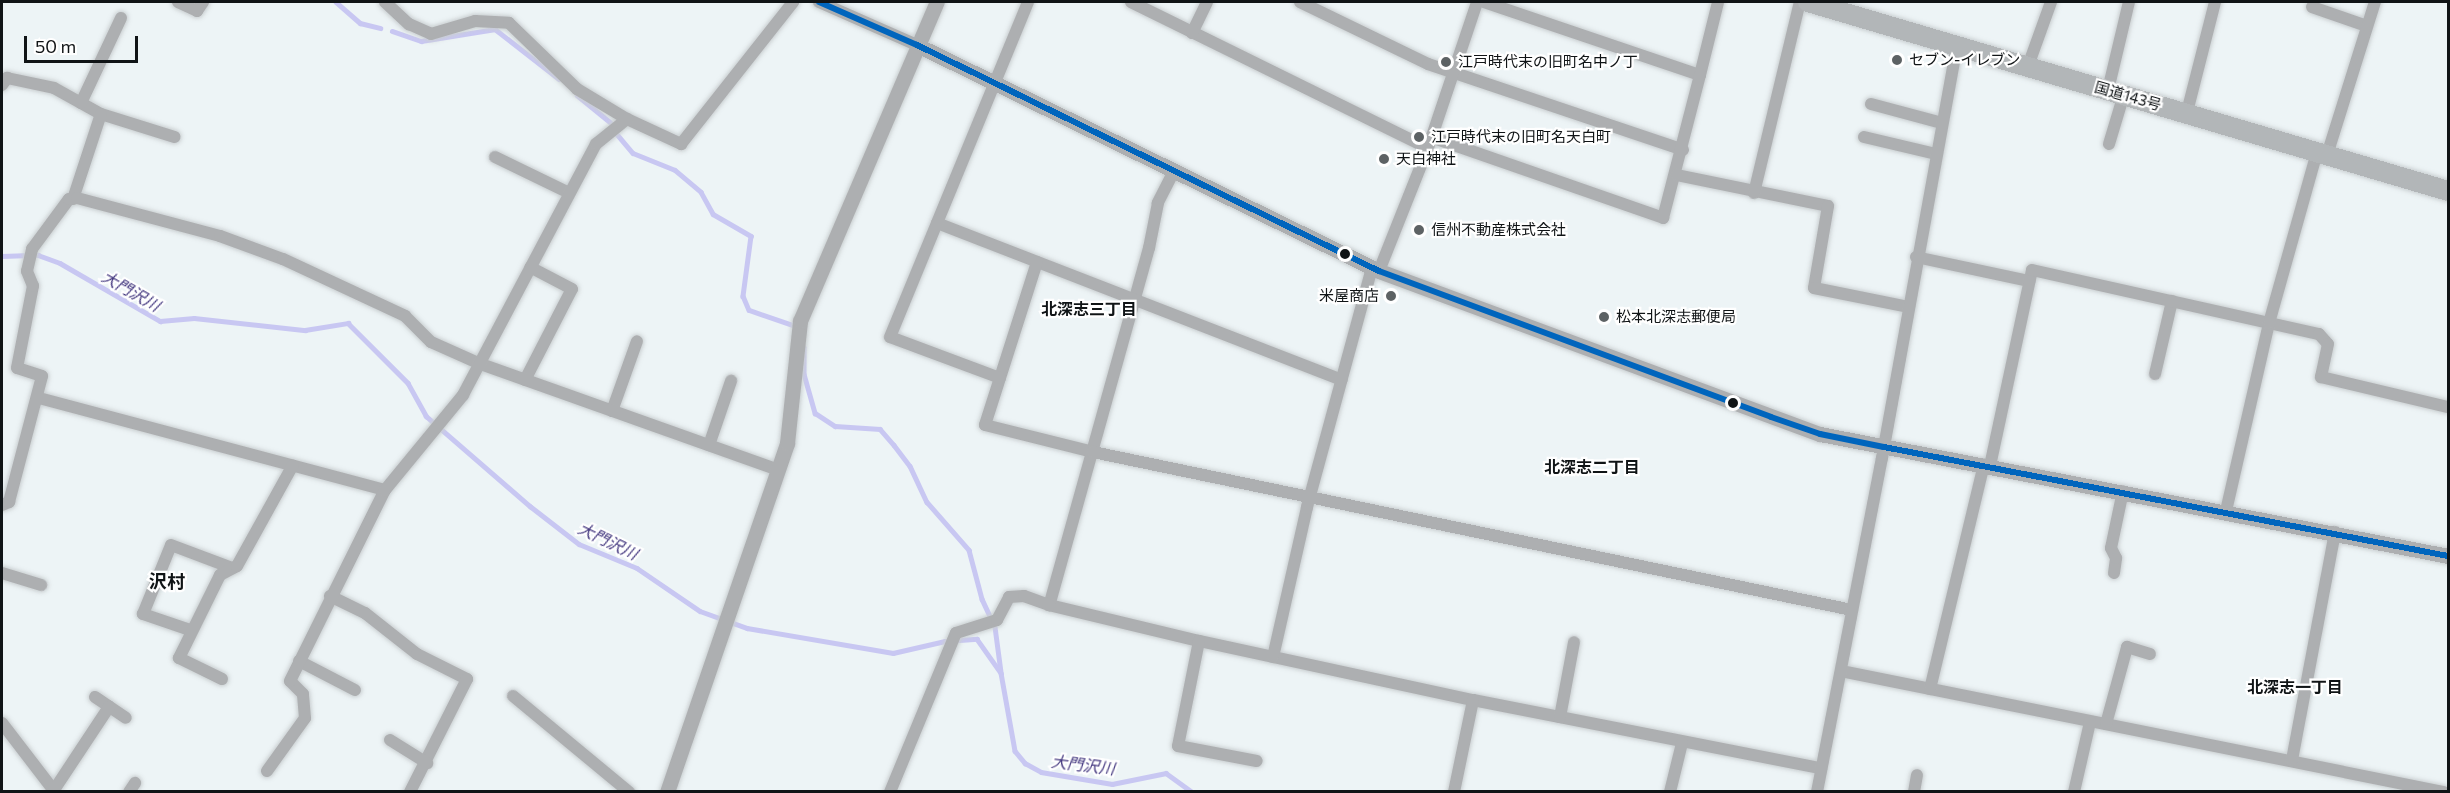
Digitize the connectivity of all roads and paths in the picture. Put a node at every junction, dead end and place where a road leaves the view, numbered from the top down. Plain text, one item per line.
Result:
1 (178, 2) edge
2 (203, 2) edge
3 (385, 2) edge
4 (793, 2) edge
5 (819, 2) edge
6 (937, 2) edge
7 (1028, 2) edge
8 (1131, 2) edge
9 (1207, 2) edge
10 (1300, 2) edge
11 (1477, 2) edge
12 (1484, 2) edge
13 (1718, 2) edge
14 (1800, 2) edge
15 (1808, 2) edge
16 (2051, 2) edge
17 (2129, 2) edge
18 (2215, 2) edge
19 (2375, 2) edge
20 (2312, 7) dead end
21 (121, 18) dead end
22 (2367, 26) junction
23 (1192, 33) junction
24 (917, 45) junction
25 (1957, 45) junction
26 (2028, 66) junction
27 (1454, 70) junction
28 (1700, 75) junction
29 (994, 84) junction
30 (2, 85) edge
31 (2116, 92) junction
32 (81, 103) junction
33 (1871, 104) dead end
34 (2187, 112) junction
35 (101, 114) junction
36 (627, 119) junction
37 (1942, 123) junction
38 (1864, 137) dead end
39 (175, 138) dead end
40 (1430, 143) junction
41 (2109, 144) dead end
42 (1683, 150) junction
43 (1936, 154) junction
44 (2322, 154) junction
45 (495, 157) dead end
46 (1174, 171) junction
47 (1677, 175) junction
48 (2448, 190) edge
49 (1754, 193) junction
50 (569, 194) junction
51 (73, 199) junction
52 (937, 223) junction
53 (1916, 257) junction
54 (1037, 262) junction
55 (530, 267) junction
56 (1375, 270) junction
57 (2030, 281) junction
58 (1133, 298) junction
59 (2172, 301) junction
60 (1908, 307) junction
61 (2269, 323) junction
62 (636, 341) dead end
63 (478, 363) junction
64 (2155, 374) dead end
65 (1000, 378) junction
66 (525, 380) junction
67 (1342, 380) junction
68 (731, 381) dead end
69 (39, 398) junction
70 (2448, 407) edge
71 (612, 411) junction
72 (708, 445) junction
73 (1884, 447) junction
74 (1093, 452) junction
75 (293, 465) junction
76 (1987, 465) junction
77 (779, 470) junction
78 (385, 490) junction
79 (2122, 491) junction
80 (1310, 498) junction
81 (2, 505) edge
82 (2226, 511) junction
83 (2335, 532) junction
84 (2448, 556) edge
85 (232, 568) junction
86 (2, 573) edge
87 (2114, 573) dead end
88 (41, 585) dead end
89 (330, 596) junction
90 (1049, 604) junction
91 (1852, 610) junction
92 (190, 630) junction
93 (1199, 641) junction
94 (1574, 642) dead end
95 (2150, 654) dead end
96 (1273, 657) junction
97 (299, 661) junction
98 (1840, 671) junction
99 (222, 679) dead end
100 (1930, 689) junction
101 (355, 690) dead end
102 (513, 696) dead end
103 (95, 697) dead end
104 (1473, 700) junction
105 (108, 707) junction
106 (1560, 717) junction
107 (126, 718) dead end
108 (2090, 722) junction
109 (2, 723) edge
110 (2106, 724) junction
111 (390, 740) dead end
112 (1682, 743) junction
113 (2292, 760) junction
114 (1257, 761) dead end
115 (427, 763) junction
116 (1821, 768) junction
117 (267, 771) dead end
118 (1917, 775) dead end
119 (2384, 786) edge
120 (55, 791) edge
121 (410, 792) edge
122 (629, 792) edge
123 (667, 792) edge
124 (890, 792) edge
125 (1454, 792) edge
126 (1670, 792) edge
127 (1816, 792) edge
128 (1914, 792) edge
129 (2074, 792) edge
130 (2444, 792) edge

1 - 2 street
3 - 36 street
4 - 36 street
5 - 24 street
6 - 24 street
7 - 29 street
8 - 23 street
9 - 23 street
10 - 27 street
11 - 27 street
12 - 28 street
13 - 28 street
14 - 49 street
15 - 25 highway, 国道143号
16 - 26 street
17 - 31 street
18 - 34 street
19 - 22 street
20 - 22 street
21 - 32 street
22 - 44 street
23 - 40 street
24 - 29 street
24 - 77 street
25 - 26 highway, 国道143号
25 - 37 street
26 - 31 highway, 国道143号
27 - 40 street
27 - 42 street
28 - 42 street
29 - 46 street
29 - 52 street
30 - 32 street
31 - 34 highway, 国道143号
31 - 41 street
32 - 35 street
33 - 37 street
34 - 44 highway, 国道143号
35 - 39 street
35 - 51 street
36 - 50 street
37 - 43 street
38 - 43 street
40 - 47 street
40 - 56 street
42 - 47 street
43 - 53 street
44 - 48 highway, 国道143号
44 - 61 street
45 - 50 street
46 - 56 street
46 - 58 street
47 - 49 street
49 - 60 street
50 - 55 street
51 - 63 street
51 - 69 street
52 - 54 street
52 - 65 street
53 - 57 street
53 - 60 street
54 - 58 street
54 - 65 street
55 - 63 street
55 - 66 street
56 - 67 street
56 - 73 street
57 - 59 street
57 - 76 street
58 - 67 street
58 - 74 street
59 - 61 street
59 - 64 street
60 - 73 street
61 - 70 street
61 - 82 street
62 - 71 street
63 - 66 street
63 - 78 street
65 - 74 street
66 - 71 street
67 - 80 street
68 - 72 street
69 - 75 street
69 - 81 street
71 - 72 street
72 - 77 street
73 - 76 street
73 - 91 street
74 - 80 street
74 - 90 street
75 - 78 street
75 - 85 street
76 - 79 street
76 - 100 street
77 - 123 street
78 - 89 street
79 - 82 street
79 - 87 street
80 - 91 street
80 - 96 street
82 - 83 street
83 - 84 street
83 - 113 street
85 - 92 street
85 - 92 street
86 - 88 street
89 - 97 street
89 - 115 street
90 - 93 street
90 - 124 street
91 - 98 street
92 - 99 street
93 - 96 street
93 - 114 street
94 - 106 street
95 - 110 street
96 - 104 street
97 - 101 street
97 - 117 street
98 - 100 street
98 - 116 street
100 - 108 street
102 - 122 street
103 - 105 street
104 - 106 street
104 - 125 street
105 - 107 street
105 - 120 street
106 - 112 street
108 - 110 street
108 - 129 street
109 - 120 street
110 - 113 street
111 - 115 street
112 - 116 street
112 - 126 street
113 - 119 street
115 - 121 street
116 - 127 street
118 - 128 street
119 - 130 street

